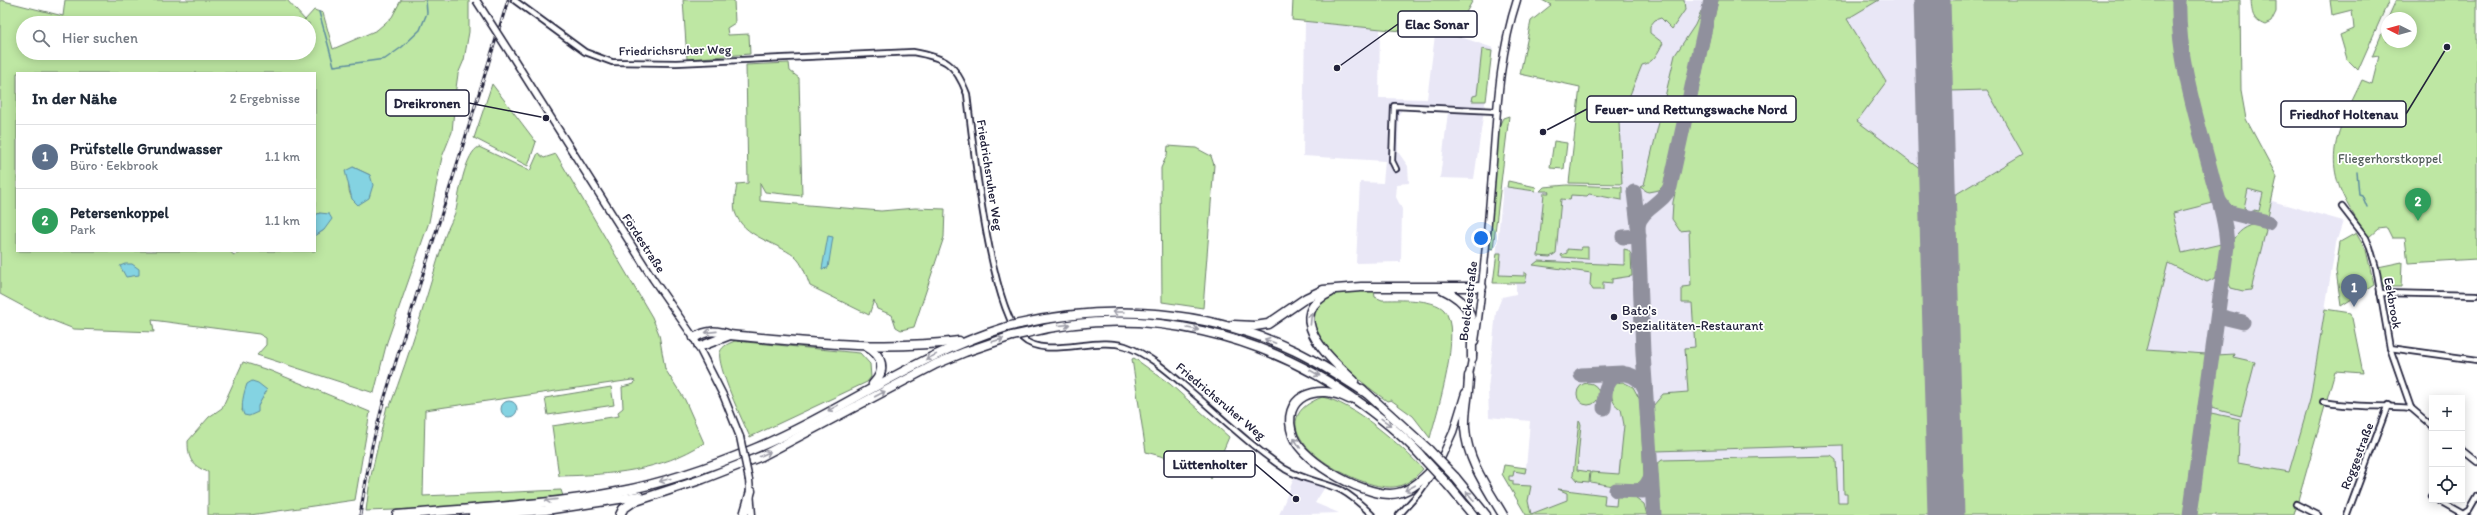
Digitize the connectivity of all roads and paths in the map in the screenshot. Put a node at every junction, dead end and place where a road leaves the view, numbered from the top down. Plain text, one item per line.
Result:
1 (476, 0) edge
2 (514, 0) edge
3 (1517, 0) edge
4 (1496, 111) junction
5 (1396, 169) dead end
6 (2342, 207) dead end
7 (1482, 287) junction
8 (1341, 288) junction
9 (1441, 288) junction
10 (2380, 293) junction
11 (2477, 295) edge
12 (1221, 325) junction
13 (730, 335) junction
14 (694, 338) junction
15 (966, 340) junction
16 (866, 346) junction
17 (699, 347) junction
18 (2390, 348) junction
19 (1472, 358) junction
20 (2477, 360) edge
21 (1469, 376) junction
22 (868, 388) junction
23 (1366, 393) junction
24 (2323, 402) dead end
25 (1362, 404) junction
26 (2388, 406) junction
27 (2411, 408) junction
28 (2429, 423) edge
29 (2465, 452) edge
30 (2477, 462) edge
31 (1439, 463) junction
32 (703, 479) junction
33 (751, 491) junction
34 (2477, 496) edge
35 (2443, 503) edge
36 (2296, 504) dead end
37 (512, 513) junction
38 (397, 515) edge
39 (473, 515) edge
40 (529, 515) edge
41 (620, 515) edge
42 (744, 515) edge
43 (752, 515) edge
44 (1372, 515) edge
45 (1399, 515) edge
46 (1473, 515) edge
47 (1486, 515) edge
48 (1503, 515) edge
49 (2318, 515) edge
50 (2347, 515) edge

1 - 14 main road, Fördestraße, bridge
2 - 44 street, Friedrichsruher Weg
3 - 4 main road, Boelckestraße
4 - 5 street
4 - 7 main road, Boelckestraße
6 - 10 street, Eekbrook
7 - 9 highway
7 - 19 main road, Boelckestraße
8 - 9 highway
8 - 12 highway
23 -> 8 highway
9 - 19 highway
10 - 11 street
10 - 18 street, Eekbrook
12 -> 15 highway, bridge
23 -> 12 highway
13 -> 14 highway
13 - 16 highway
13 - 17 highway
14 - 17 main road, Fördestraße
15 - 16 highway
15 -> 22 highway
16 - 22 highway
17 - 33 main road, Fördestraße, bridge
18 - 20 street
18 - 27 street, Eekbrook
19 - 21 main road, Boelckestraße
21 - 31 main road, Boelckestraße
21 - 48 highway
22 -> 38 highway
47 -> 23 highway, bridge
24 - 26 street
31 -> 25 highway
32 -> 25 highway, bridge
25 -> 46 highway, bridge
26 - 27 street
26 - 50 street, Roggestraße
27 - 28 street
29 - 30 street
31 - 45 street, Boelckestraße
32 - 37 highway
32 - 41 highway
33 - 42 highway
33 - 43 main road, Fördestraße
34 - 35 street
36 - 49 street
37 - 39 highway
37 - 40 highway

